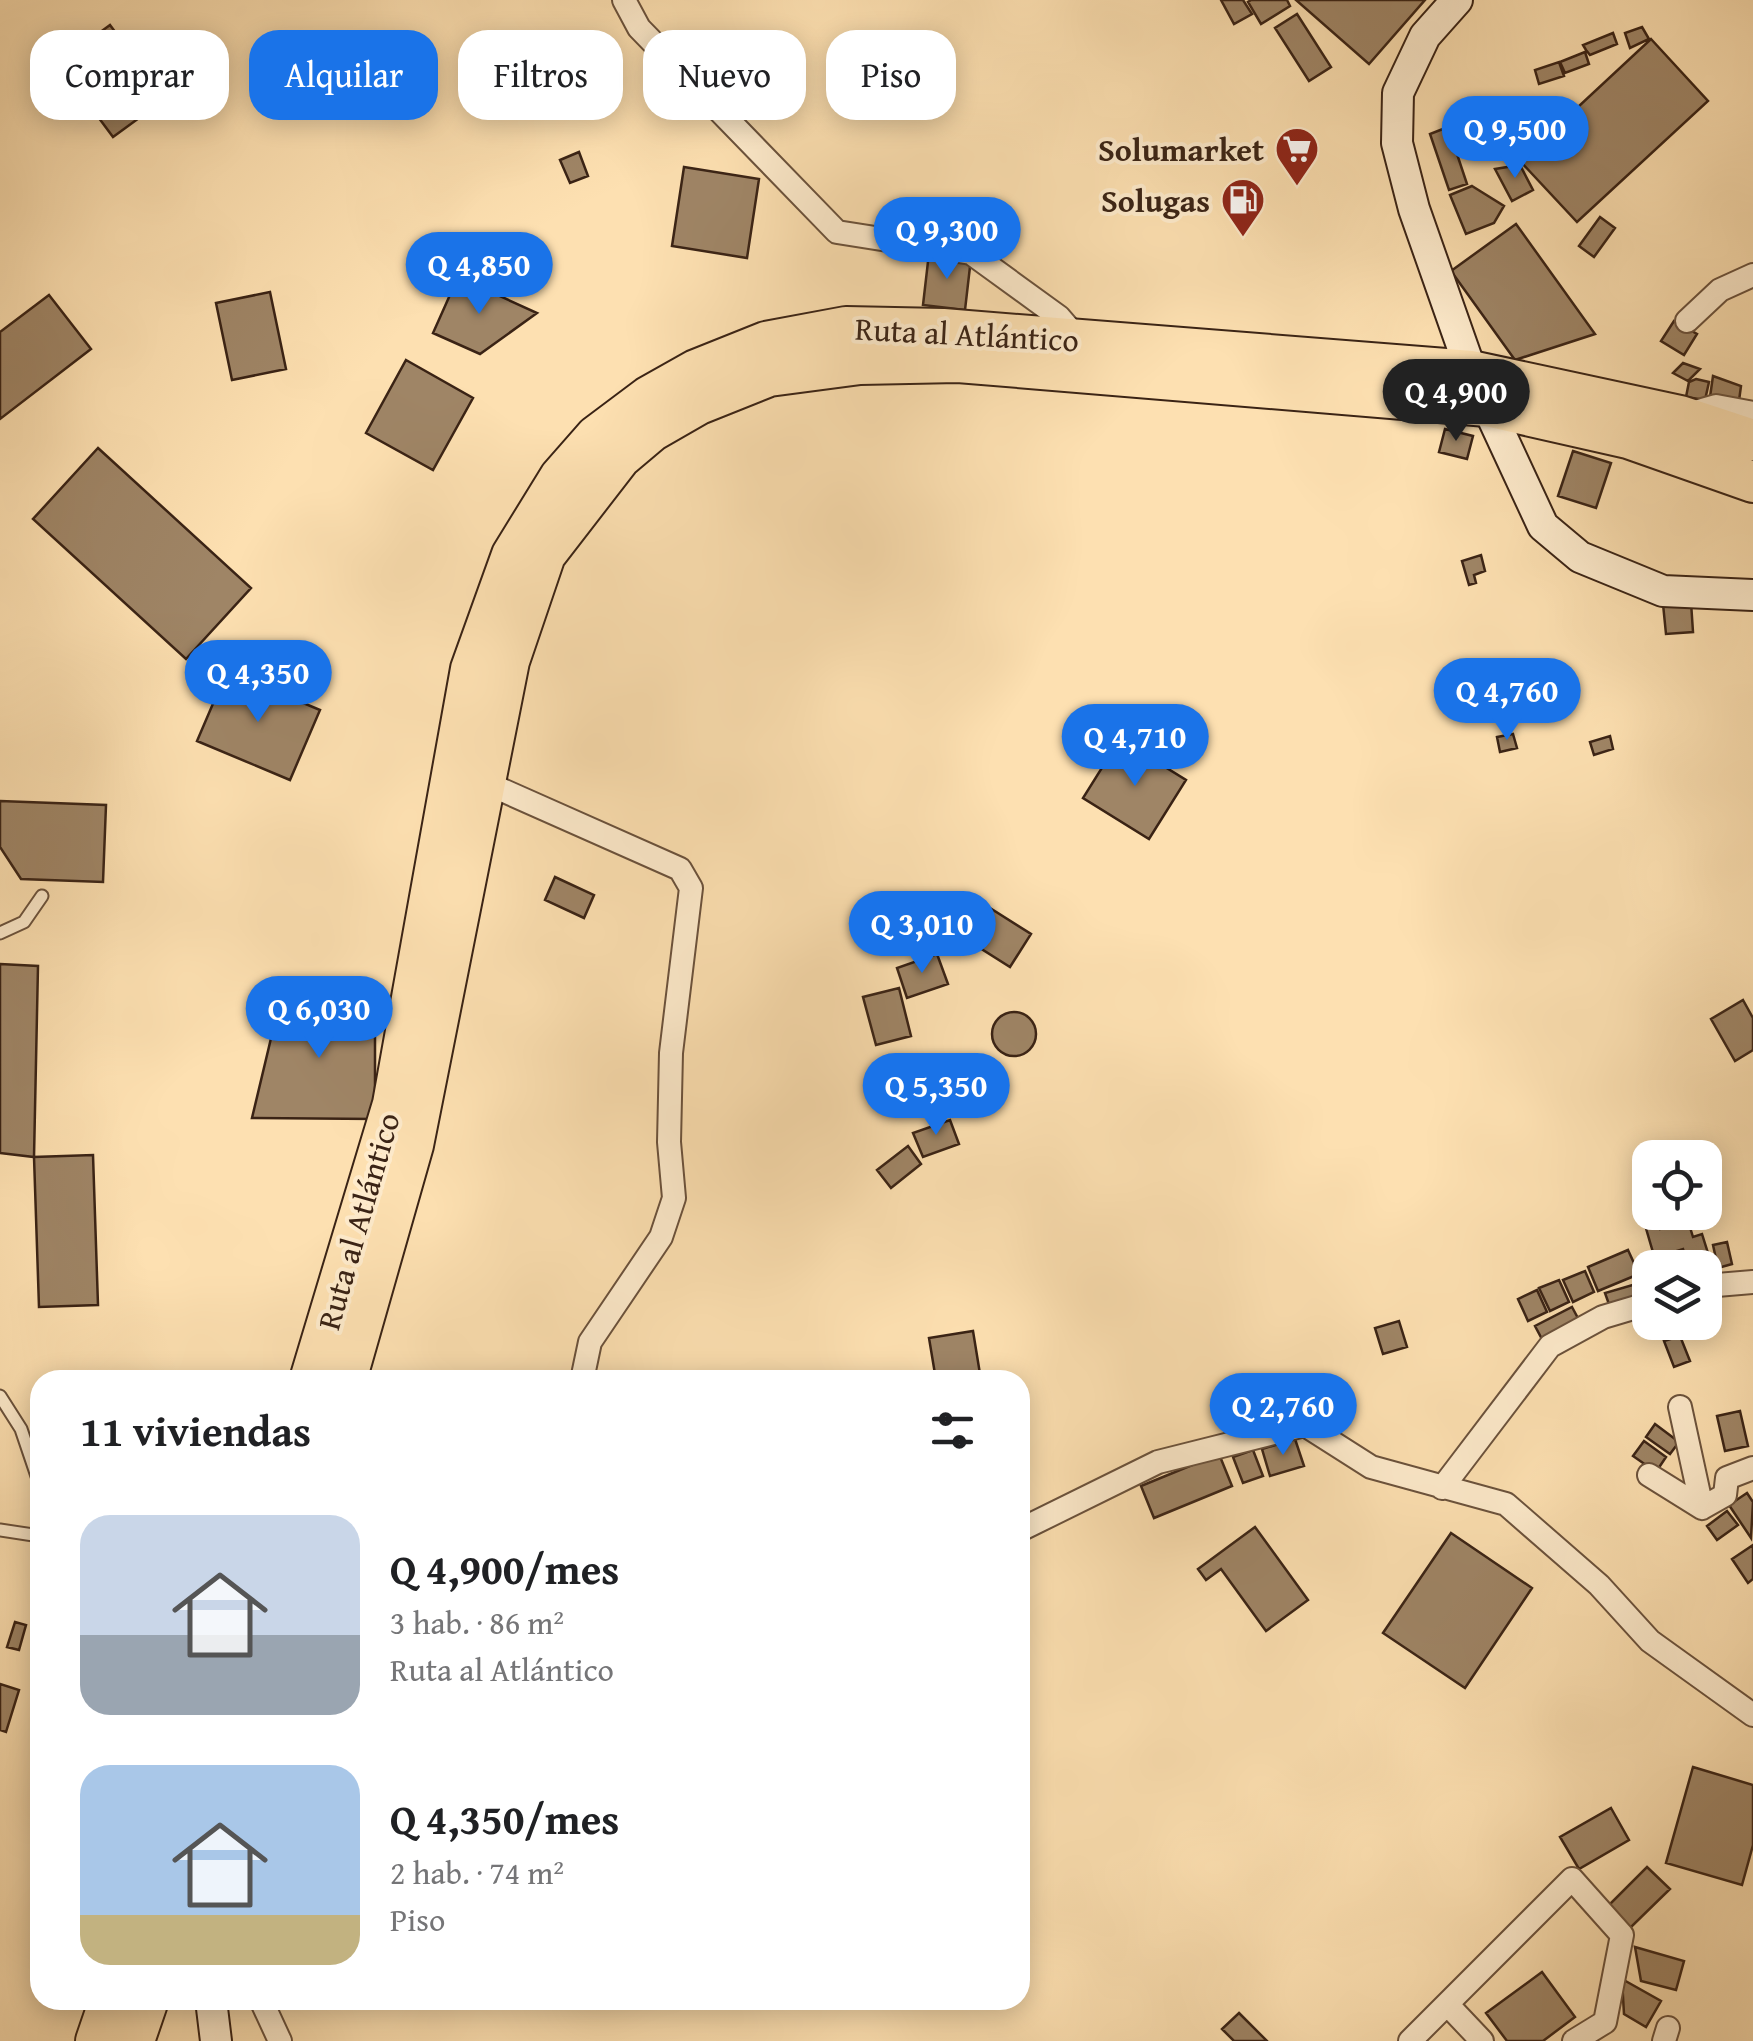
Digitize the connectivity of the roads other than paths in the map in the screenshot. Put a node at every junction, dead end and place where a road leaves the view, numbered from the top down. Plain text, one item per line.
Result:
1 (624, 0) edge
2 (1457, 0) edge
3 (1753, 275) edge
4 (1688, 321) dead end
5 (1078, 339) junction
6 (1479, 388) junction
7 (1753, 414) edge
8 (1680, 416) junction
9 (1753, 440) edge
10 (1753, 482) edge
11 (1753, 595) edge
12 (484, 782) junction
13 (42, 896) dead end
14 (0, 932) edge
15 (1753, 1282) edge
16 (1722, 1285) edge
17 (1632, 1309) edge
18 (313, 1370) edge
19 (349, 1370) edge
20 (584, 1370) edge
21 (0, 1396) edge
22 (1680, 1407) dead end
23 (30, 1456) edge
24 (1753, 1468) edge
25 (1649, 1475) dead end
26 (1442, 1488) junction
27 (1702, 1508) junction
28 (1030, 1525) edge
29 (0, 1530) edge
30 (30, 1534) edge
31 (1753, 1715) edge
32 (1448, 2004) junction
33 (107, 2010) edge
34 (145, 2010) edge
35 (212, 2010) edge
36 (265, 2010) edge
37 (96, 2041) edge
38 (134, 2041) edge
39 (216, 2041) edge
40 (280, 2041) edge
41 (1410, 2041) edge
42 (1482, 2041) edge
43 (1574, 2041) edge

1 - 5 street
2 - 6 street
3 - 4 street
5 - 6 highway, Ruta al Atlántico
5 - 18 highway, Ruta al Atlántico
6 - 8 highway, Ruta al Atlántico
6 - 10 highway, Ruta al Atlántico
6 - 11 street
6 - 12 highway, Ruta al Atlántico
7 - 8 street
8 - 9 highway, Ruta al Atlántico
12 - 19 highway, Ruta al Atlántico
12 - 20 street
13 - 14 lane
15 - 16 street
17 - 26 street
21 - 23 lane
22 - 27 street
24 - 27 street
25 - 27 street
26 - 28 street
26 - 31 street
29 - 30 lane
32 - 41 street
32 - 42 street
32 - 43 street
33 - 37 highway
34 - 38 highway
35 - 39 street
36 - 40 street

